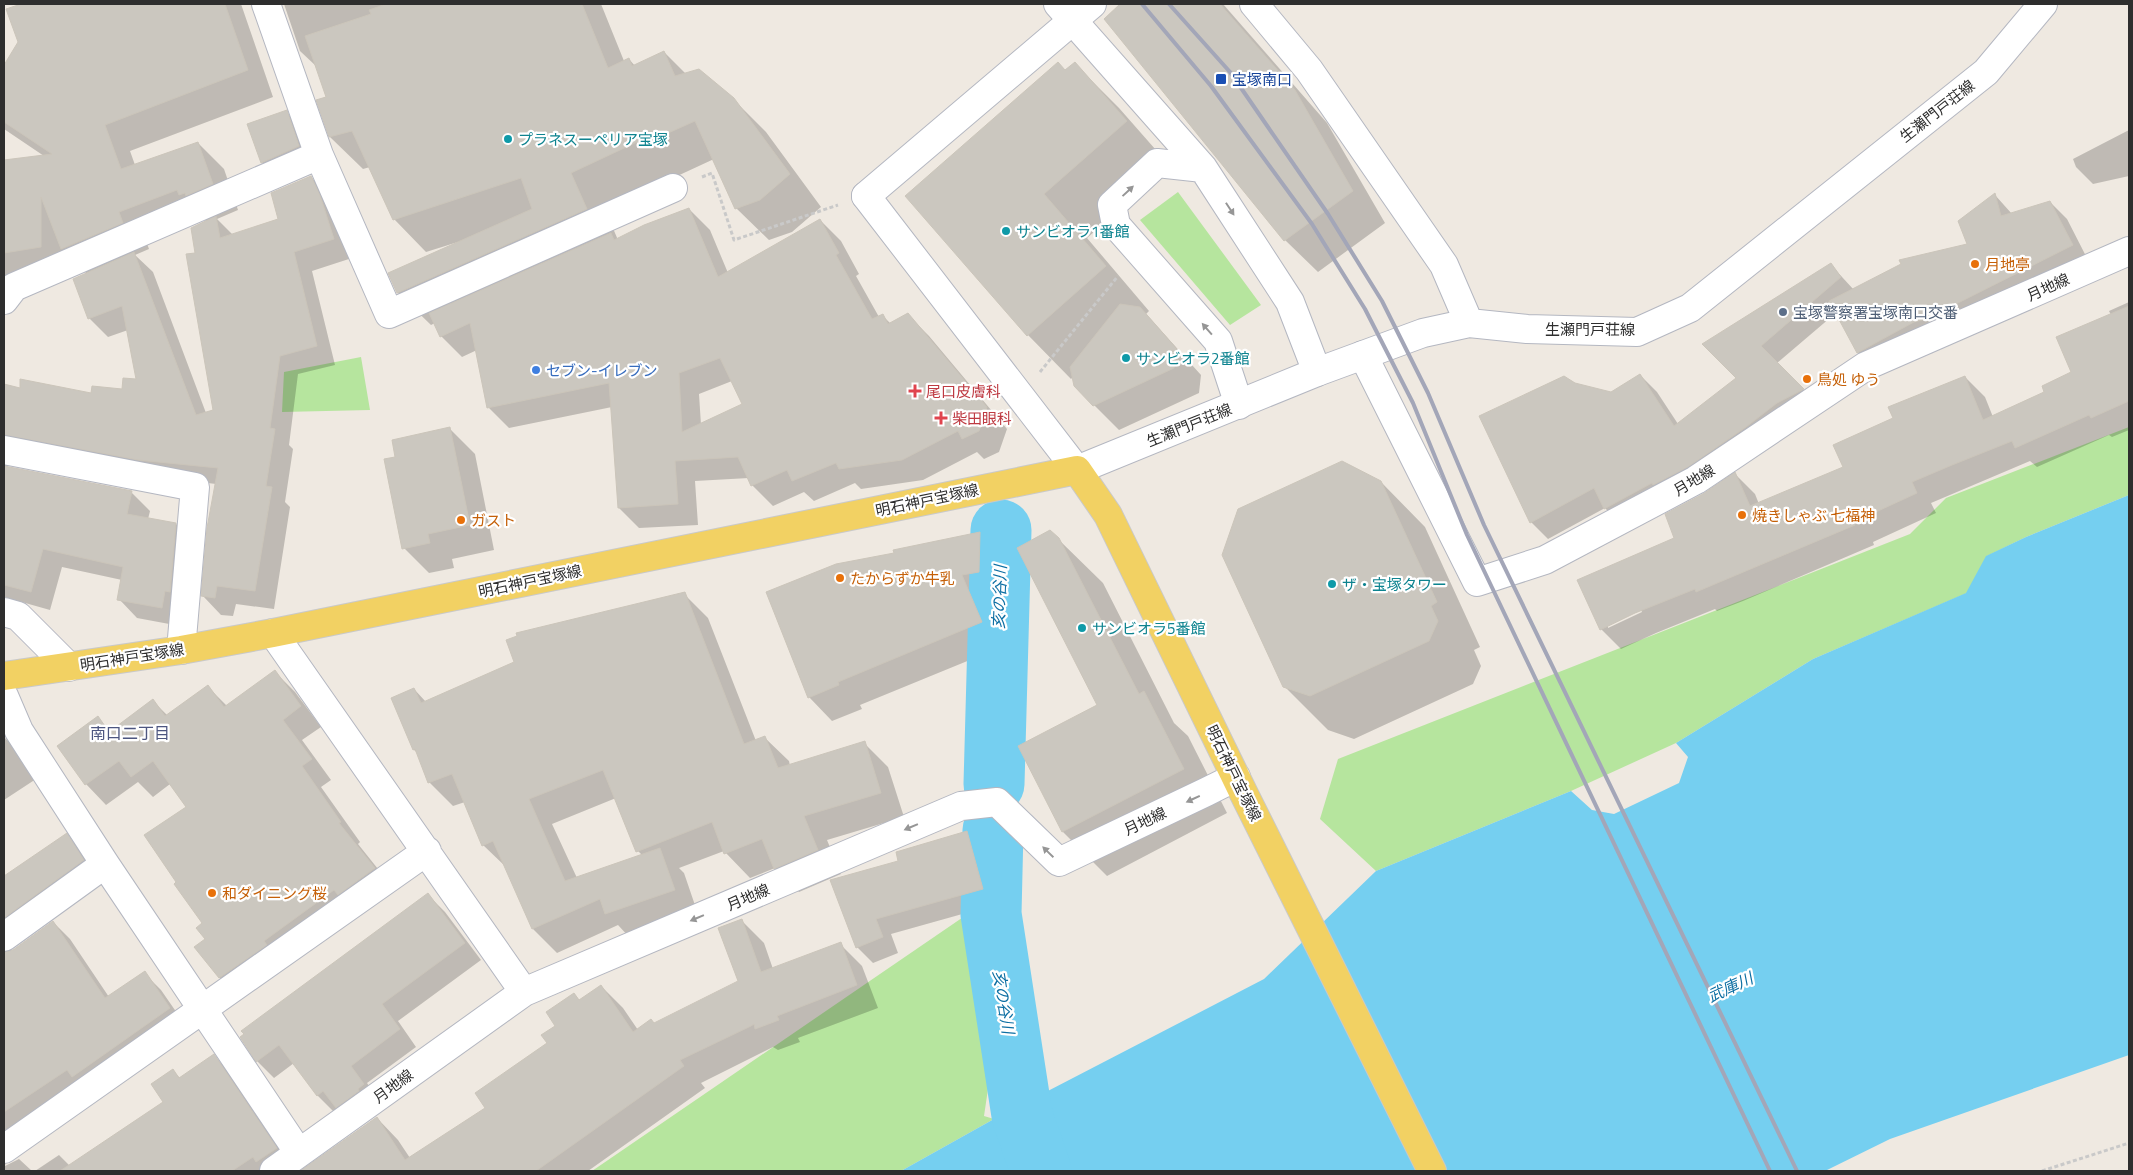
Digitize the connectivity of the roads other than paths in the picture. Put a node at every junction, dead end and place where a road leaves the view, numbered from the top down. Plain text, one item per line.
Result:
1 (266, 4) edge
2 (1254, 4) edge
3 (2042, 4) edge
4 (1074, 9) edge
5 (319, 155) junction
6 (1203, 168) junction
7 (673, 188) road end
8 (2129, 251) edge
9 (4, 300) edge
10 (1469, 323) junction
11 (1363, 356) junction
12 (1317, 372) junction
13 (1240, 405) junction
14 (4, 450) edge
15 (1076, 470) junction
16 (4, 612) edge
17 (273, 634) junction
18 (180, 650) junction
19 (69, 666) junction
20 (4, 676) edge
21 (4, 696) edge
22 (1240, 785) junction
23 (427, 851) junction
24 (106, 864) junction
25 (4, 937) edge
26 (524, 992) junction
27 (203, 1009) junction
28 (4, 1149) edge
29 (299, 1153) junction
30 (274, 1171) edge
31 (1432, 1171) edge

1 - 5 street
2 - 10 street
3 - 10 street, 生瀬門戸荘線
4 - 6 street
4 - 15 street
5 - 7 street
5 - 9 street
6 -> 12 street
13 -> 6 street
8 - 11 street, 月地線
10 - 11 street, 生瀬門戸荘線
11 - 12 street, 生瀬門戸荘線
12 - 13 street, 生瀬門戸荘線
13 - 15 street, 生瀬門戸荘線
14 - 18 street
15 - 17 main road, 明石神戸宝塚線
15 - 22 main road, 明石神戸宝塚線
16 - 19 street
17 - 18 main road, 明石神戸宝塚線
17 - 23 street
18 - 19 main road, 明石神戸宝塚線
19 - 20 main road, 明石神戸宝塚線
21 - 24 street
22 -> 26 street, 月地線
22 - 31 main road, 明石神戸宝塚線
23 - 26 street
23 - 27 street
24 - 25 street
24 - 27 street
26 - 29 street, 月地線
27 - 28 street
27 - 29 street
29 - 30 street, 月地線

